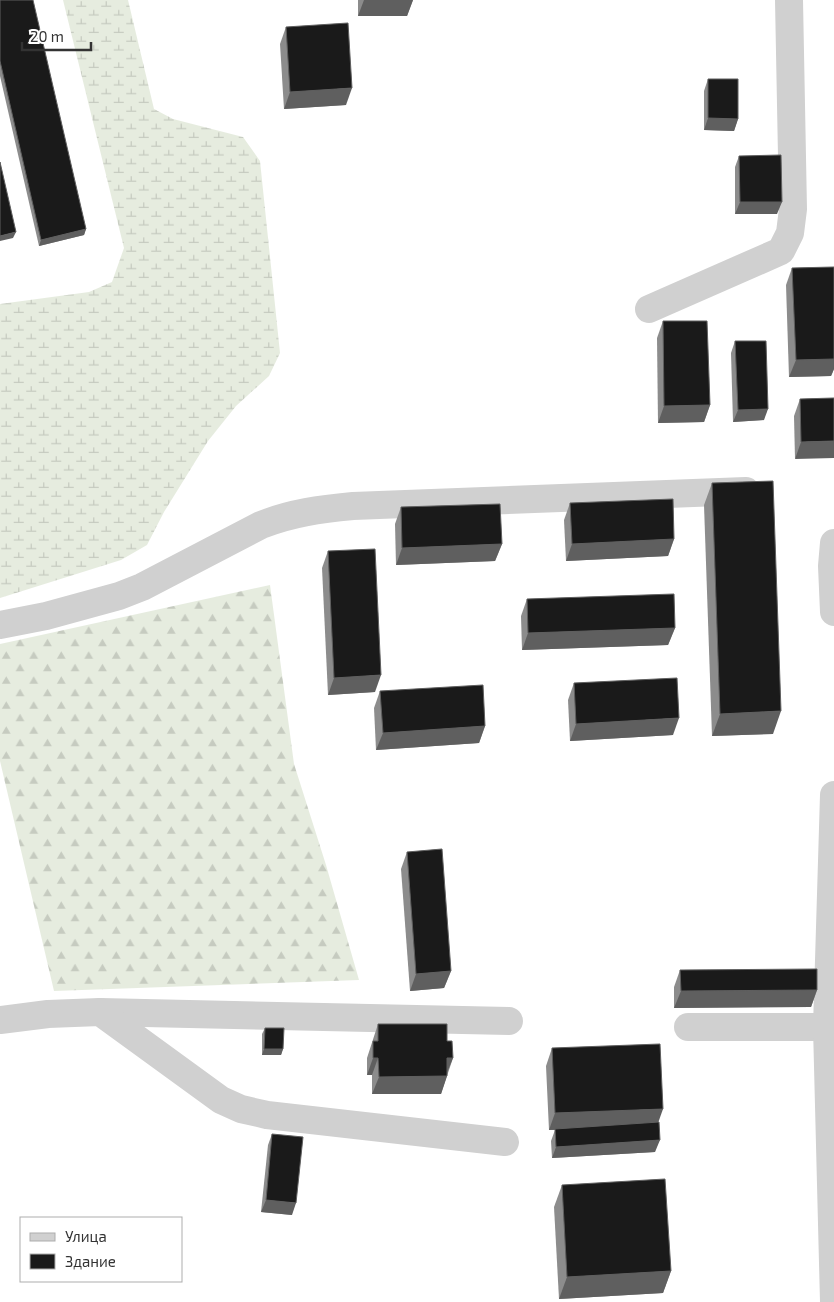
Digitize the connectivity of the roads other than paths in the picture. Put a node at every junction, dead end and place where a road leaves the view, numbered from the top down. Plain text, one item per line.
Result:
1 (789, 0) edge
2 (649, 309) dead end
3 (772, 490) edge
4 (834, 543) edge
5 (834, 612) edge
6 (0, 625) edge
7 (834, 795) edge
8 (833, 868) edge
9 (100, 1012) junction
10 (0, 1020) edge
11 (509, 1022) dead end
12 (688, 1027) dead end
13 (827, 1028) junction
14 (505, 1142) dead end
15 (834, 1302) edge

1 - 2 lane
3 - 6 lane
4 - 5 lane
7 - 8 lane
8 - 13 lane
9 - 10 lane
9 - 11 lane
9 - 14 lane
12 - 13 lane
13 - 15 lane

